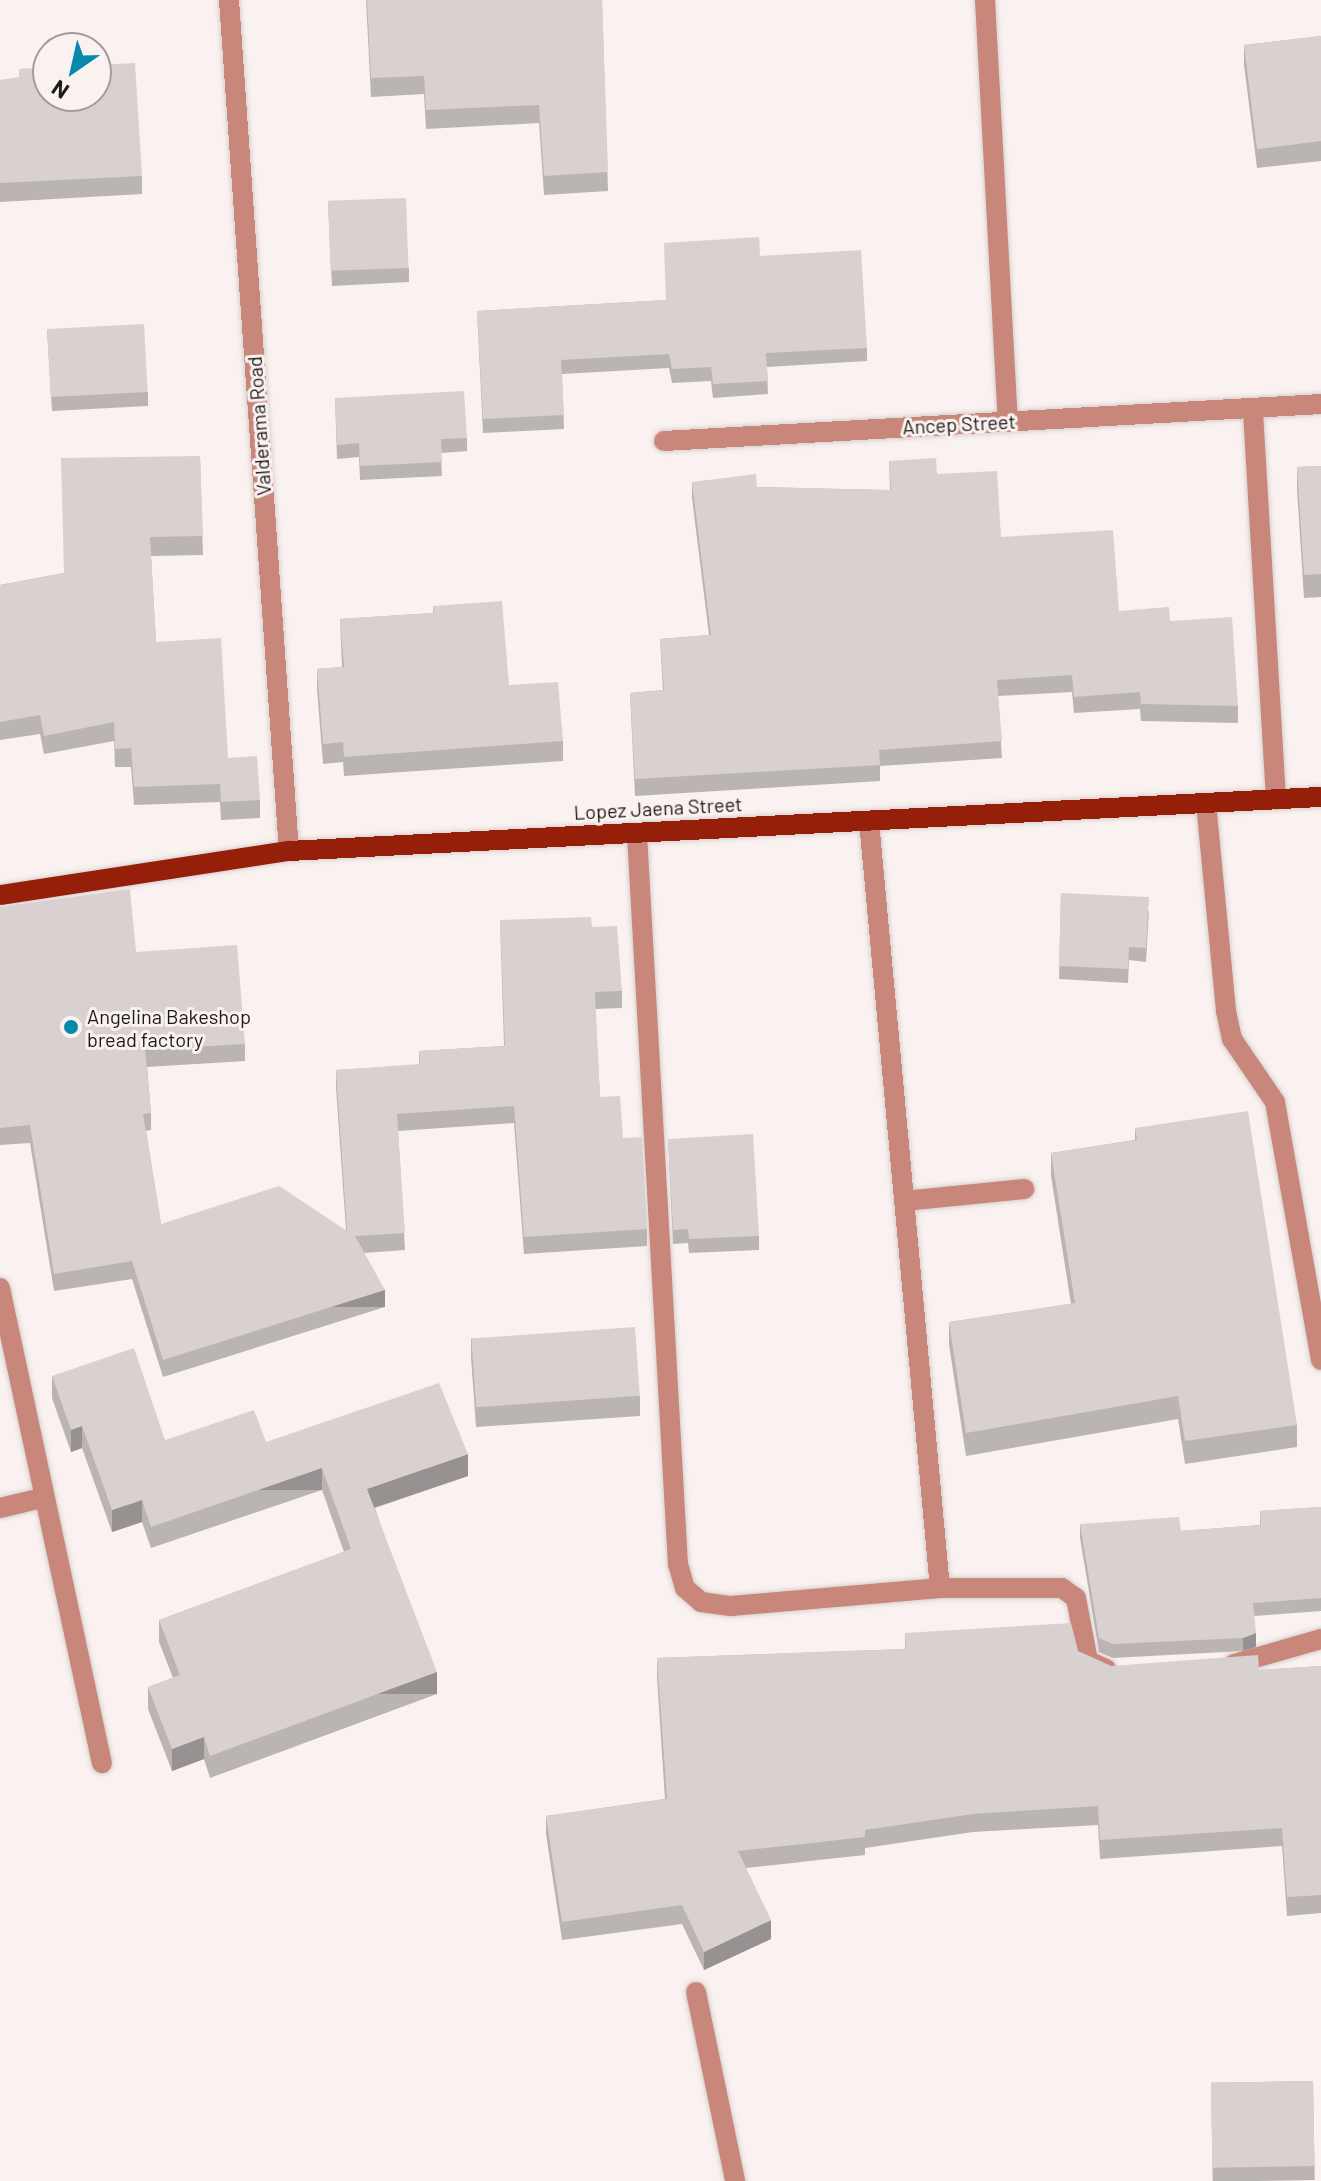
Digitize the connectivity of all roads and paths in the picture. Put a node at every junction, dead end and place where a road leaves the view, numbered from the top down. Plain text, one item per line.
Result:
1 (229, 0) edge
2 (985, 0) edge
3 (1321, 404) edge
4 (1253, 412) junction
5 (1008, 421) junction
6 (664, 441) dead end
7 (1321, 797) edge
8 (1276, 799) junction
9 (1206, 803) junction
10 (869, 821) junction
11 (637, 834) junction
12 (289, 851) junction
13 (0, 895) edge
14 (1024, 1189) dead end
15 (904, 1201) junction
16 (1, 1295) edge
17 (1321, 1360) edge
18 (42, 1498) junction
19 (0, 1508) edge
20 (940, 1588) junction
21 (1321, 1639) edge
22 (1215, 1665) edge
23 (1125, 1670) edge
24 (102, 1763) dead end
25 (696, 1992) dead end
26 (735, 2181) edge

1 - 12 street, Valderama Road
2 - 5 street
3 - 4 street, Ancep Street
4 - 5 street, Ancep Street
4 - 8 street
5 - 6 street, Ancep Street
7 - 8 main road, Lopez Jaena Street
8 - 9 main road, Lopez Jaena Street
9 - 10 main road, Lopez Jaena Street
9 - 17 street
10 - 11 main road, Lopez Jaena Street
10 - 15 street
11 - 12 main road, Lopez Jaena Street
11 - 20 street
12 - 13 main road, Lopez Jaena Street
14 - 15 street
15 - 20 street
16 - 18 street
18 - 19 street
18 - 24 street
20 - 23 street
21 - 22 street
25 - 26 street

